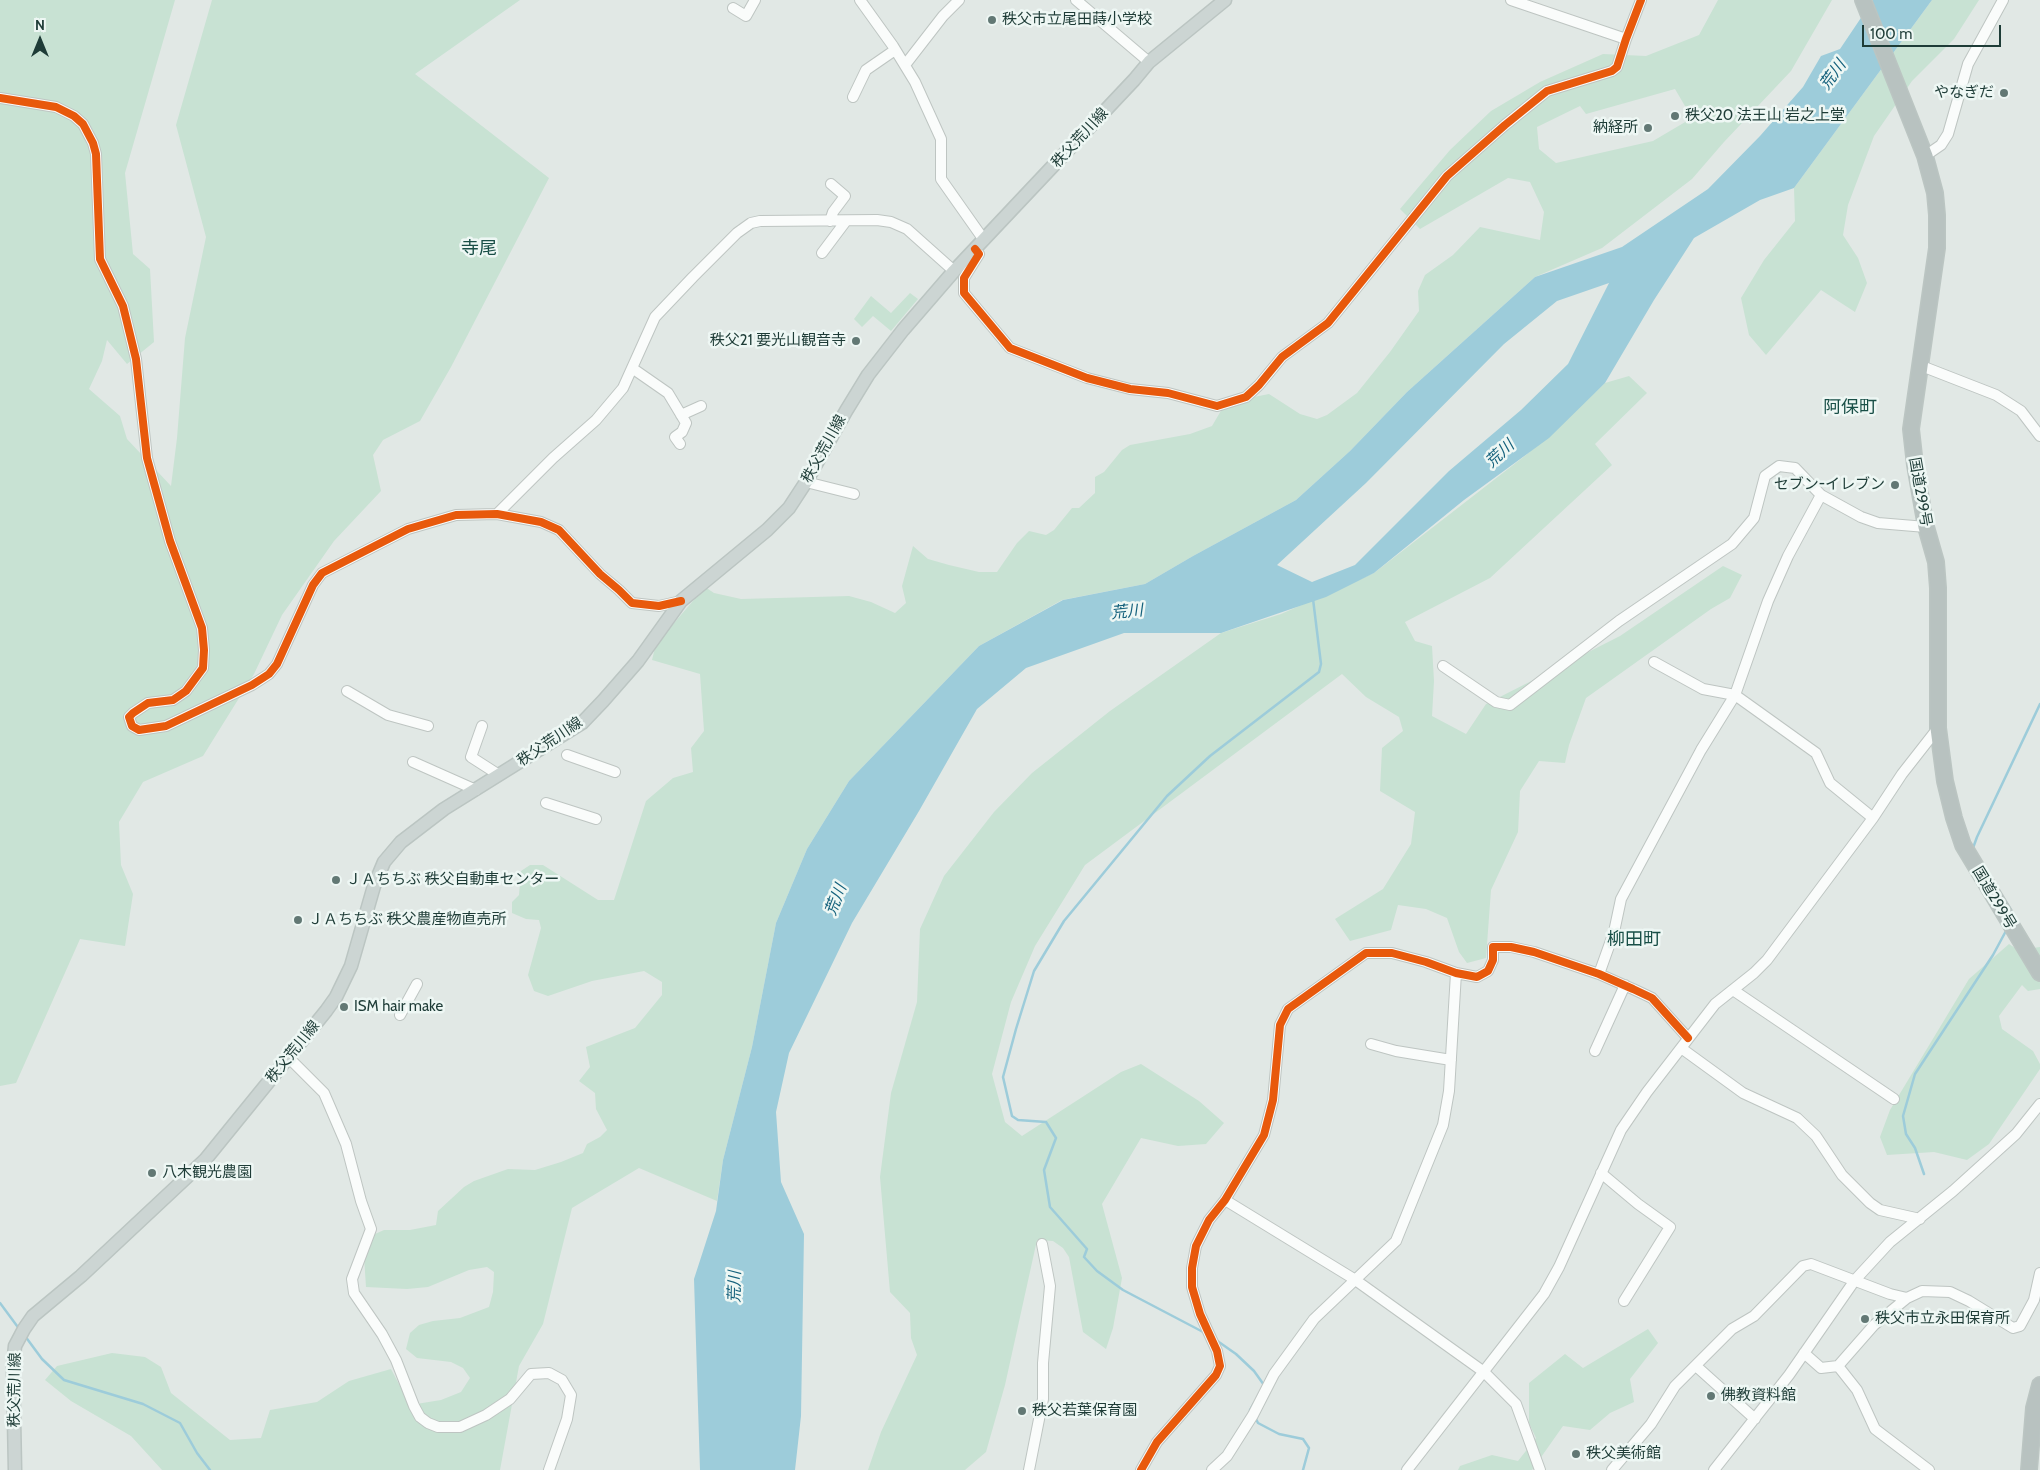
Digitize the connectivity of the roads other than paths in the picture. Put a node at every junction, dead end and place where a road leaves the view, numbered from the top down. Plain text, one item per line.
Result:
1 (755, 0) edge
2 (860, 0) edge
3 (959, 0) edge
4 (1076, 0) edge
5 (1225, 0) edge
6 (1511, 0) edge
7 (1641, 0) edge
8 (1864, 0) edge
9 (2003, 0) edge
10 (733, 8) dead end
11 (1626, 40) junction
12 (895, 50) junction
13 (1149, 62) junction
14 (905, 65) junction
15 (853, 97) dead end
16 (0, 98) edge
17 (1925, 156) junction
18 (831, 184) dead end
19 (830, 221) junction
20 (846, 221) junction
21 (984, 240) junction
22 (974, 249) junction
23 (822, 254) dead end
24 (954, 270) junction
25 (1919, 365) junction
26 (632, 368) junction
27 (701, 406) dead end
28 (681, 415) junction
29 (2040, 436) edge
30 (680, 444) dead end
31 (806, 482) junction
32 (854, 494) dead end
33 (1821, 495) junction
34 (497, 514) junction
35 (1926, 527) junction
36 (681, 600) junction
37 (1654, 662) dead end
38 (1443, 666) dead end
39 (346, 691) dead end
40 (1735, 695) junction
41 (428, 726) dead end
42 (482, 726) dead end
43 (1938, 728) junction
44 (567, 755) dead end
45 (413, 762) dead end
46 (615, 772) dead end
47 (499, 775) junction
48 (476, 790) junction
49 (546, 803) dead end
50 (1873, 818) junction
51 (596, 819) dead end
52 (1456, 973) junction
53 (2040, 973) edge
54 (1598, 974) junction
55 (416, 984) dead end
56 (1625, 985) junction
57 (1733, 990) junction
58 (400, 1015) dead end
59 (1688, 1038) junction
60 (1371, 1044) dead end
61 (1681, 1048) junction
62 (1595, 1051) dead end
63 (288, 1057) junction
64 (1451, 1060) junction
65 (1894, 1099) dead end
66 (2040, 1104) edge
67 (1601, 1173) junction
68 (1225, 1200) junction
69 (1920, 1218) junction
70 (1042, 1244) dead end
71 (2040, 1273) edge
72 (1354, 1279) junction
73 (1855, 1280) junction
74 (1907, 1298) junction
75 (1624, 1301) dead end
76 (1804, 1353) junction
77 (1696, 1366) junction
78 (1838, 1366) junction
79 (1484, 1372) junction
80 (2040, 1385) edge
81 (1755, 1418) junction
82 (15, 1470) edge
83 (549, 1470) edge
84 (1029, 1470) edge
85 (1141, 1470) edge
86 (1212, 1470) edge
87 (1407, 1470) edge
88 (1540, 1470) edge
89 (1612, 1470) edge
90 (1714, 1470) edge
91 (1929, 1470) edge
92 (2029, 1470) edge

1 - 10 street
2 - 12 street
3 - 14 street
4 - 13 street
5 - 13 main road, 秩父荒川線
6 - 11 street
7 - 11 street
8 - 17 highway, 国道299号
9 - 17 street
11 - 22 street
12 - 14 street
12 - 15 street
13 - 21 main road, 秩父荒川線
14 - 21 street
16 - 34 street
17 - 25 highway, 国道299号
18 - 19 street
19 - 20 street
19 - 26 street
20 - 23 street
20 - 24 street
21 - 22 main road, 秩父荒川線
22 - 24 main road, 秩父荒川線
24 - 31 main road, 秩父荒川線
25 - 29 street
25 - 35 highway, 国道299号
26 - 28 street
26 - 34 street
27 - 28 street
28 - 30 street
31 - 32 street
31 - 36 main road, 秩父荒川線
33 - 35 street
33 - 38 street
33 - 40 street
34 - 36 street
35 - 43 highway, 国道299号
36 - 47 main road, 秩父荒川線
37 - 40 street
39 - 41 street
40 - 50 street
40 - 54 street
42 - 47 street
43 - 50 street
43 - 53 highway, 国道299号
44 - 46 street
45 - 48 street
47 - 48 main road, 秩父荒川線
48 - 63 main road, 秩父荒川線
49 - 51 street
50 - 57 street
52 - 54 street
52 - 64 street
52 - 68 street
54 - 56 street
55 - 58 street
56 - 59 street
56 - 62 street
57 - 59 street
57 - 65 street
59 - 61 street
60 - 64 street
61 - 67 street
61 - 69 street
63 - 82 main road, 秩父荒川線
63 - 83 street
64 - 72 street
66 - 69 street
67 - 75 street
67 - 79 street
68 - 72 street
68 - 85 street
69 - 73 street
70 - 84 street
71 - 74 street
72 - 79 street
72 - 86 street
73 - 74 street
73 - 76 street
73 - 77 street
74 - 78 street
76 - 78 street
76 - 81 street
77 - 81 street
77 - 89 street
78 - 91 street
79 - 87 street
79 - 88 street
80 - 92 highway
81 - 90 street

